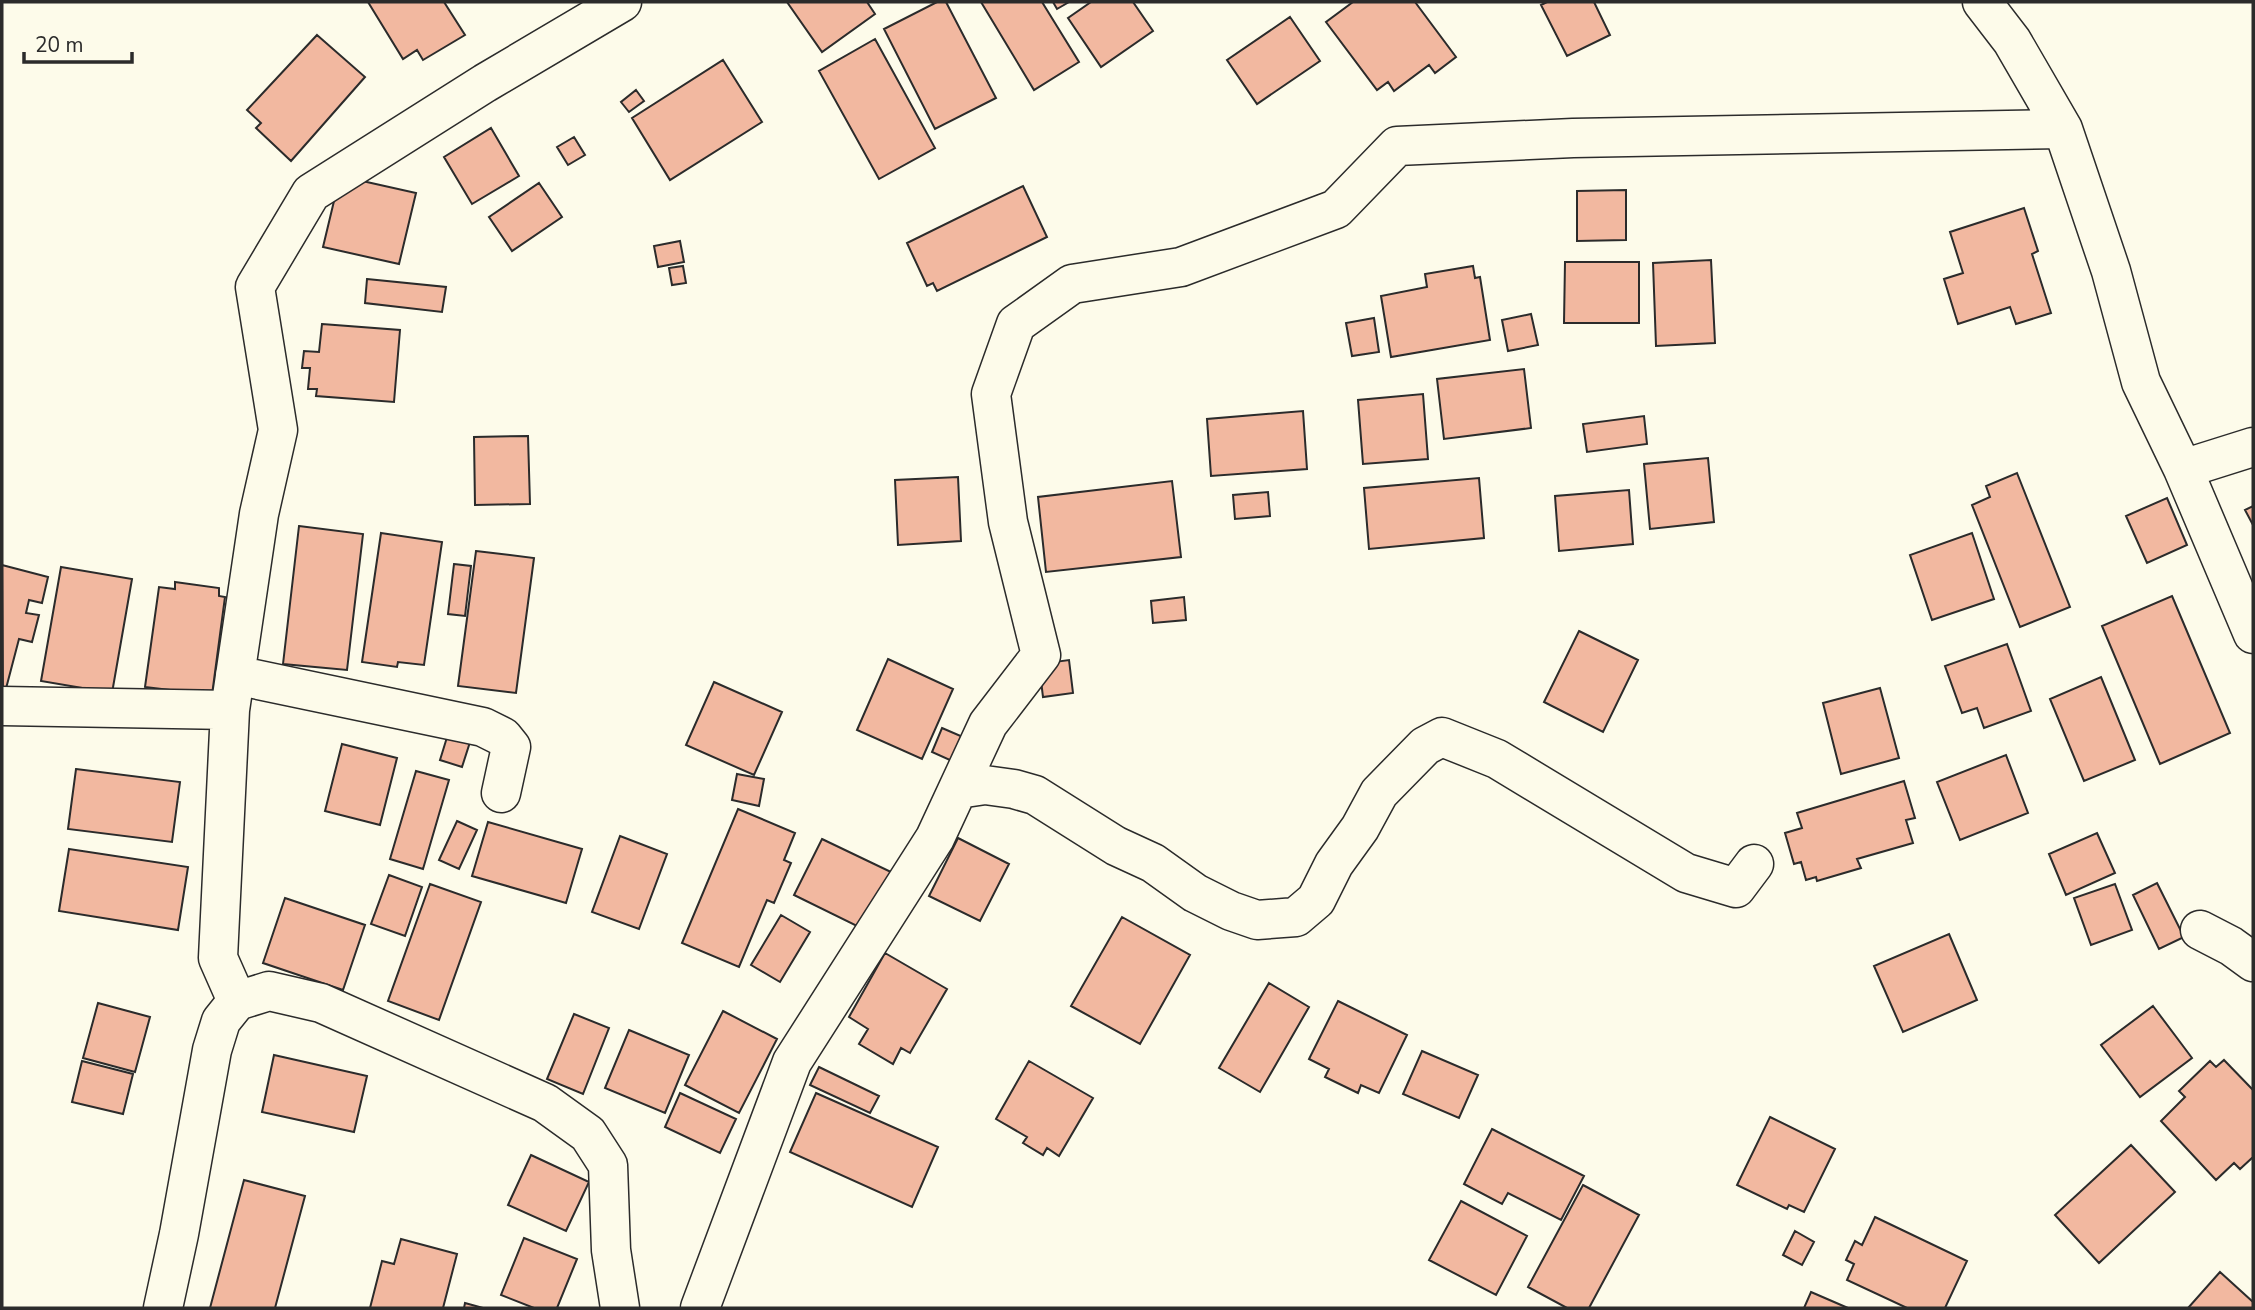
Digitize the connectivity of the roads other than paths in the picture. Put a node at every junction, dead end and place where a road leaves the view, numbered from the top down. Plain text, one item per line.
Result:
1 (622, 2) edge
2 (1982, 2) edge
3 (2063, 129) junction
4 (2253, 447) edge
5 (2183, 469) junction
6 (2253, 634) edge
7 (232, 693) junction
8 (2, 706) edge
9 (958, 789) junction
10 (501, 793) dead end
11 (1754, 864) dead end
12 (2200, 930) dead end
13 (2253, 962) edge
14 (237, 1001) junction
15 (161, 1306) edge
16 (620, 1308) edge
17 (700, 1308) edge

1 - 7 street
2 - 3 street
3 - 5 street
3 - 9 street
4 - 5 street
5 - 6 street
7 - 8 street
7 - 10 street
7 - 14 street
9 - 11 street
9 - 17 street
12 - 13 street
14 - 15 street
14 - 16 street

